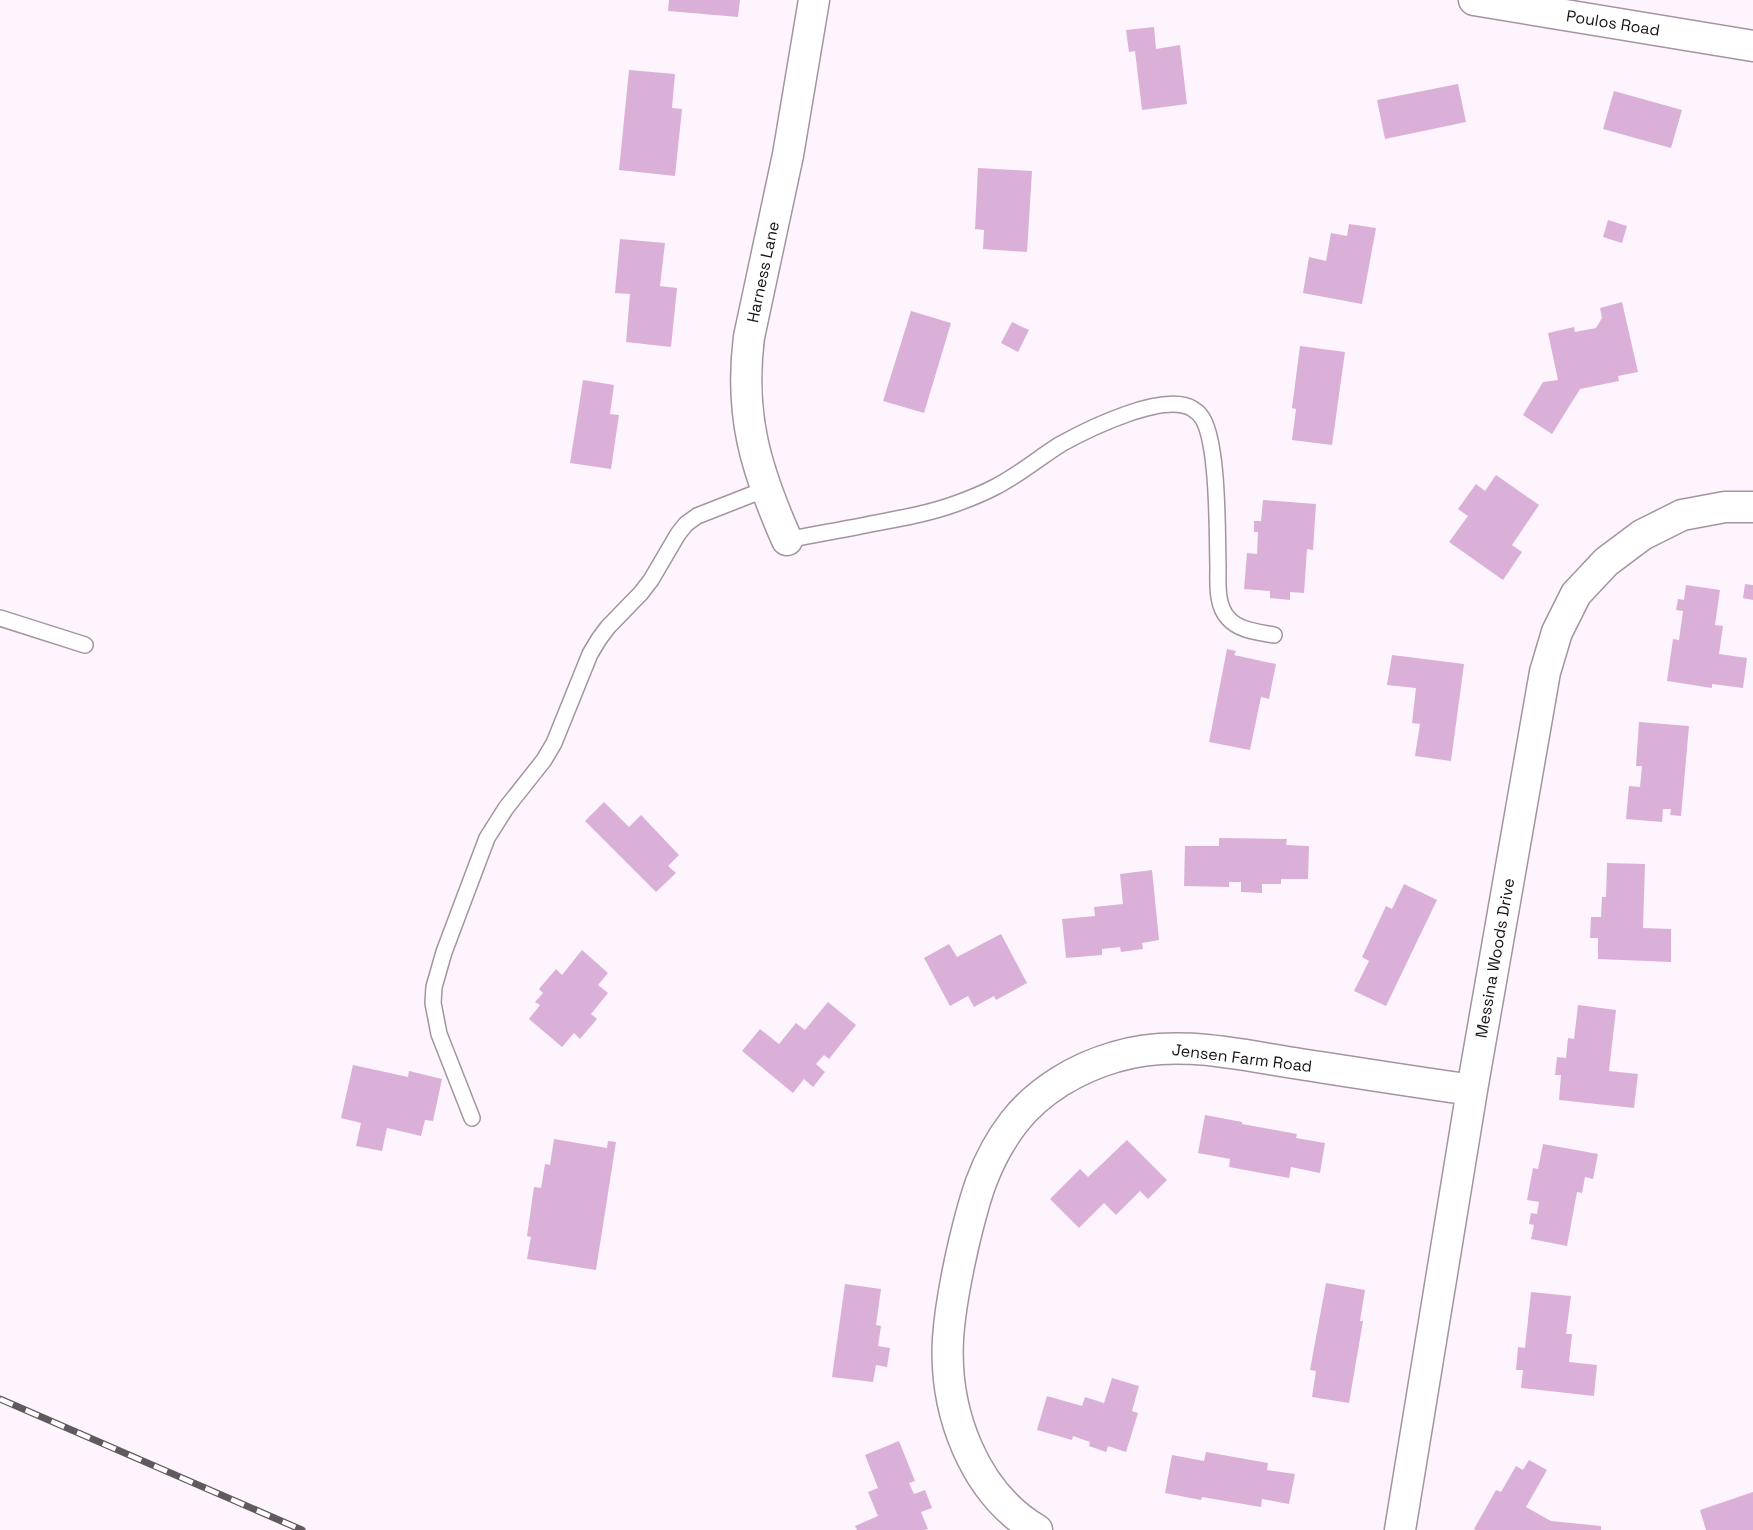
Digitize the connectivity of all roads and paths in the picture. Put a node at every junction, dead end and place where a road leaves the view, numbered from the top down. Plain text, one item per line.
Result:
1 (814, 0) edge
2 (1474, 0) edge
3 (1753, 46) edge
4 (766, 489) junction
5 (1753, 507) edge
6 (787, 540) joint
7 (0, 618) edge
8 (1274, 635) dead end
9 (85, 645) dead end
10 (1472, 1090) junction
11 (472, 1118) dead end
12 (1037, 1530) edge
13 (1400, 1530) edge

1 - 4 street, Harness Lane
2 - 3 street, Poulos Road
4 - 6 street, Harness Lane
4 - 11 lane
5 - 10 street, Messina Woods Drive
6 - 8 lane
7 - 9 lane
10 - 12 street, Jensen Farm Road
10 - 13 street, Messina Woods Drive

